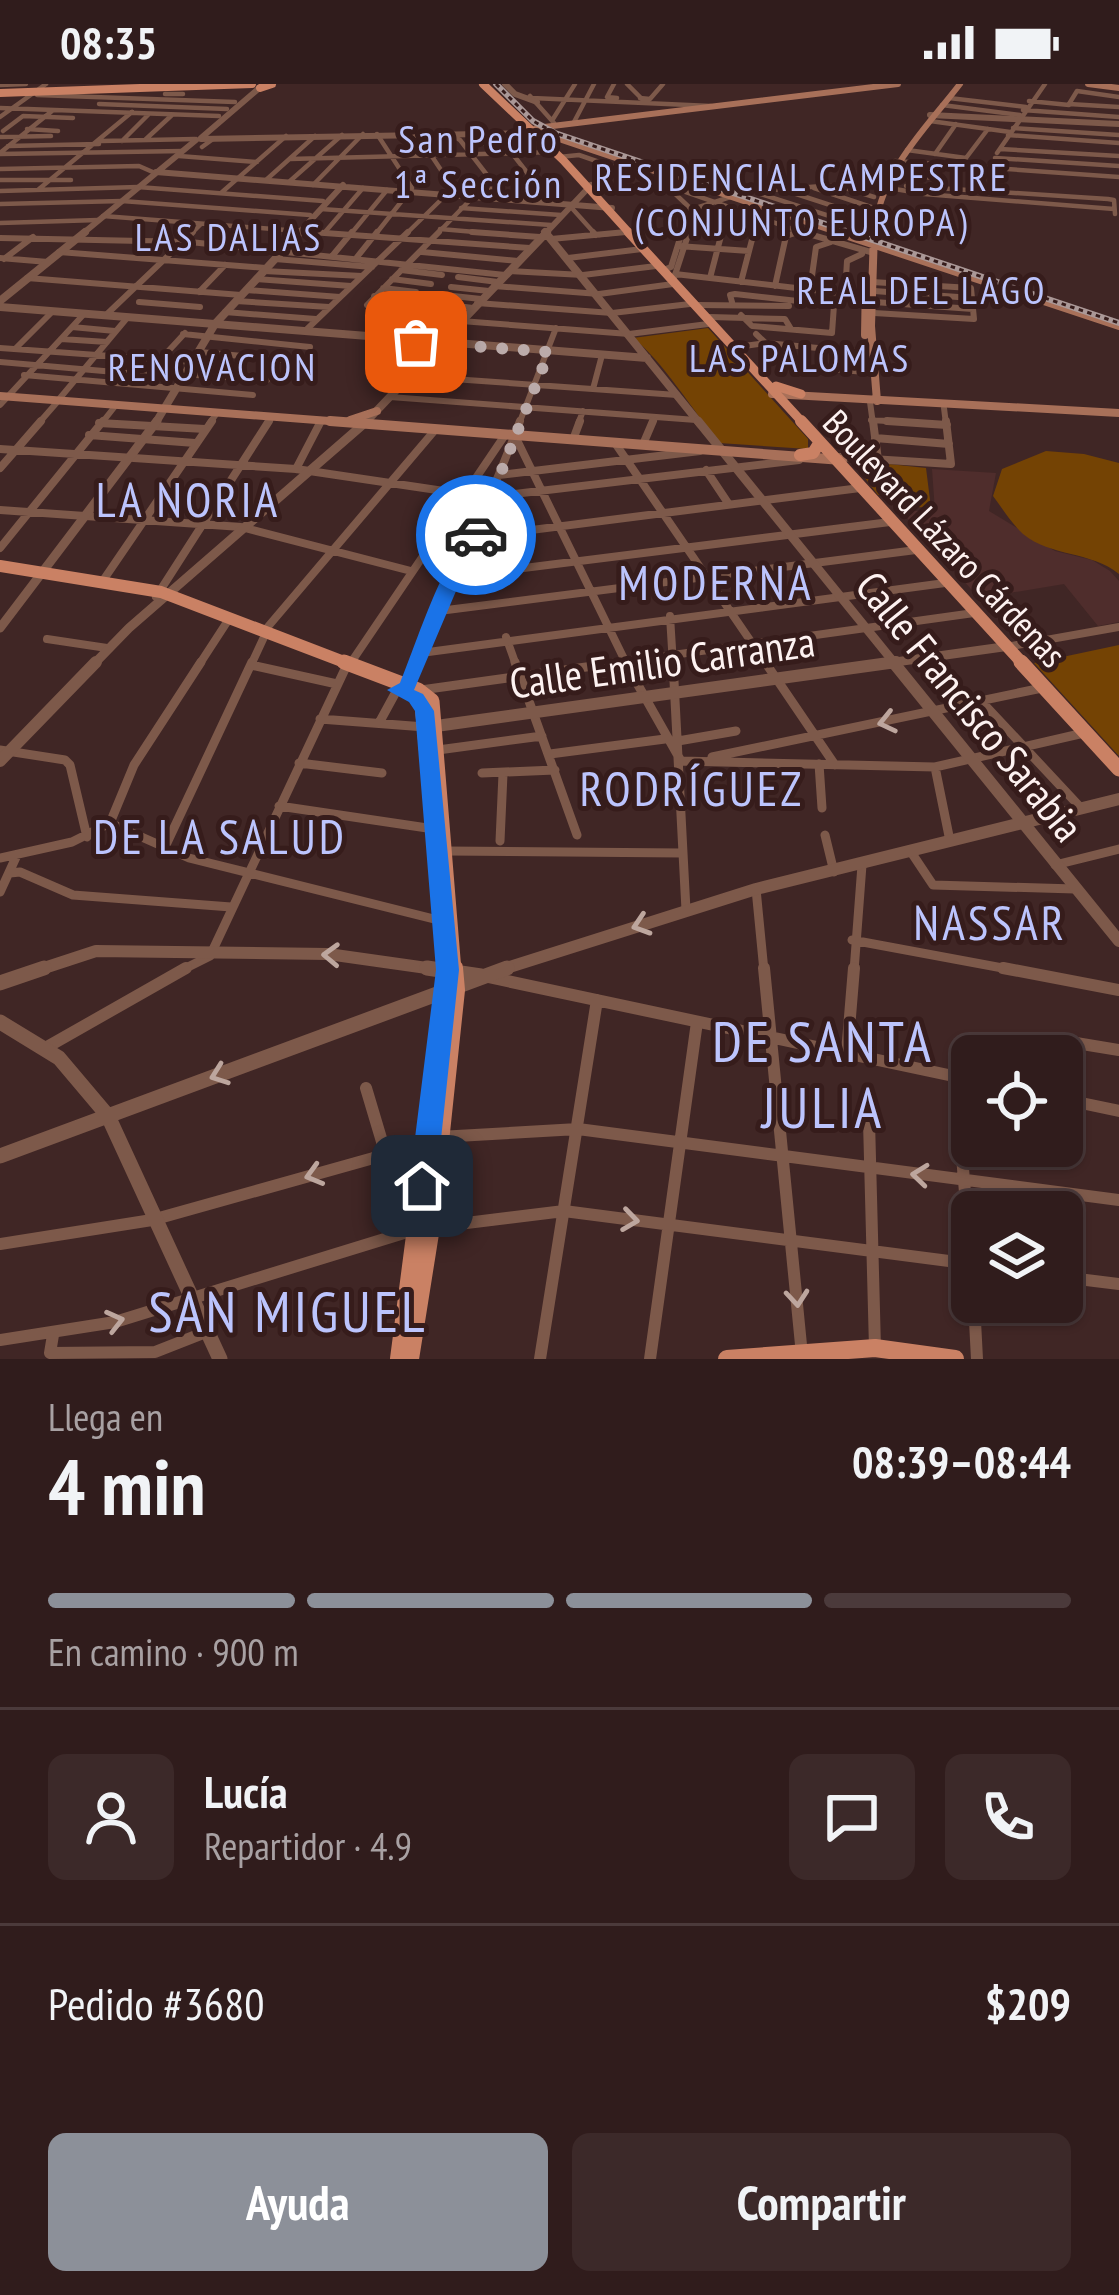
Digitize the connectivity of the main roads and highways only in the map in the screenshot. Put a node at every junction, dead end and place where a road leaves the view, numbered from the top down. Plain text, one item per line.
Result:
1 (487, 84) edge
2 (898, 84) edge
3 (911, 84) edge
4 (957, 84) edge
5 (1088, 84) edge
6 (1101, 84) edge
7 (211, 85) edge
8 (233, 85) edge
9 (261, 85) edge
10 (161, 86) edge
11 (191, 86) edge
12 (3, 87) edge
13 (863, 89) junction
14 (37, 90) edge
15 (1119, 90) edge
16 (932, 116) junction
17 (554, 124) junction
18 (529, 129) junction
19 (897, 162) junction
20 (885, 181) junction
21 (732, 193) junction
22 (608, 208) junction
23 (872, 231) junction
24 (895, 248) junction
25 (921, 253) junction
26 (938, 254) dead end
27 (669, 274) junction
28 (872, 297) junction
29 (709, 321) junction
30 (1119, 323) edge
31 (868, 352) junction
32 (780, 396) junction
33 (802, 396) junction
34 (4, 397) edge
35 (873, 401) junction
36 (166, 407) junction
37 (1119, 416) edge
38 (350, 420) junction
39 (387, 424) junction
40 (362, 426) junction
41 (512, 434) junction
42 (712, 439) road end
43 (818, 445) junction
44 (700, 449) junction
45 (731, 456) junction
46 (805, 457) junction
47 (840, 459) junction
48 (0, 569) edge
49 (43, 575) junction
50 (162, 597) junction
51 (265, 633) junction
52 (1009, 646) junction
53 (431, 727) junction
54 (1119, 766) edge
55 (451, 981) junction
56 (424, 1228) junction
57 (875, 1355) edge
58 (802, 1356) edge
59 (399, 1359) edge
60 (410, 1359) edge
61 (728, 1359) edge
62 (955, 1359) edge

1 - 18 main road, Boulevard Lázaro Cárdenas
2 - 13 main road
3 - 13 main road
4 - 16 main road
4 - 16 main road
5 - 15 main road
6 - 15 main road
7 - 8 main road
7 - 10 main road
7 - 11 main road
8 - 9 main road
10 - 11 main road
10 - 14 main road
10 - 14 main road
12 - 14 main road
12 - 14 main road
13 - 17 main road
16 - 19 main road
16 - 19 main road
17 - 18 main road
17 - 21 main road
18 - 21 main road
18 - 22 main road, Boulevard Lázaro Cárdenas
19 - 20 main road
20 - 23 main road
20 - 23 main road
21 - 23 main road
22 - 27 main road, Boulevard Lázaro Cárdenas
22 - 27 main road, Boulevard Lázaro Cárdenas
23 - 24 main road
23 - 24 main road
23 - 28 main road
23 - 28 main road
24 - 25 main road
24 - 30 main road
25 - 26 main road
25 - 30 main road
27 - 29 main road, Boulevard Lázaro Cárdenas
28 - 31 main road
28 - 31 main road
29 - 32 main road, Boulevard Lázaro Cárdenas
29 - 32 main road, Boulevard Lázaro Cárdenas
31 - 35 main road
31 - 35 main road
32 - 33 main road
32 - 33 main road
32 - 43 main road, Boulevard Lázaro Cárdenas
32 - 47 main road, Boulevard Lázaro Cárdenas
33 - 35 main road
34 - 36 main road
35 - 37 main road
35 - 37 main road
36 - 38 main road
36 - 40 main road
38 - 39 main road
38 - 40 main road
39 - 40 main road
39 - 41 main road
39 - 41 main road
41 - 44 main road
41 - 44 main road
42 - 44 main road
43 - 46 main road
43 - 47 main road, Boulevard Lázaro Cárdenas
44 - 45 main road
45 - 46 main road
45 - 46 main road
46 - 47 main road
47 - 52 main road, Boulevard Lázaro Cárdenas
47 - 52 main road, Boulevard Lázaro Cárdenas
48 - 49 main road
49 - 50 main road
49 - 50 main road
50 - 51 main road
50 - 51 main road
51 - 53 main road
52 - 54 main road, Boulevard Lázaro Cárdenas
52 - 54 main road, Boulevard Lázaro Cárdenas
53 - 55 main road
53 - 55 main road
55 - 56 main road
56 - 59 main road
56 - 60 main road
57 - 58 main road
57 - 62 main road
58 - 61 main road

